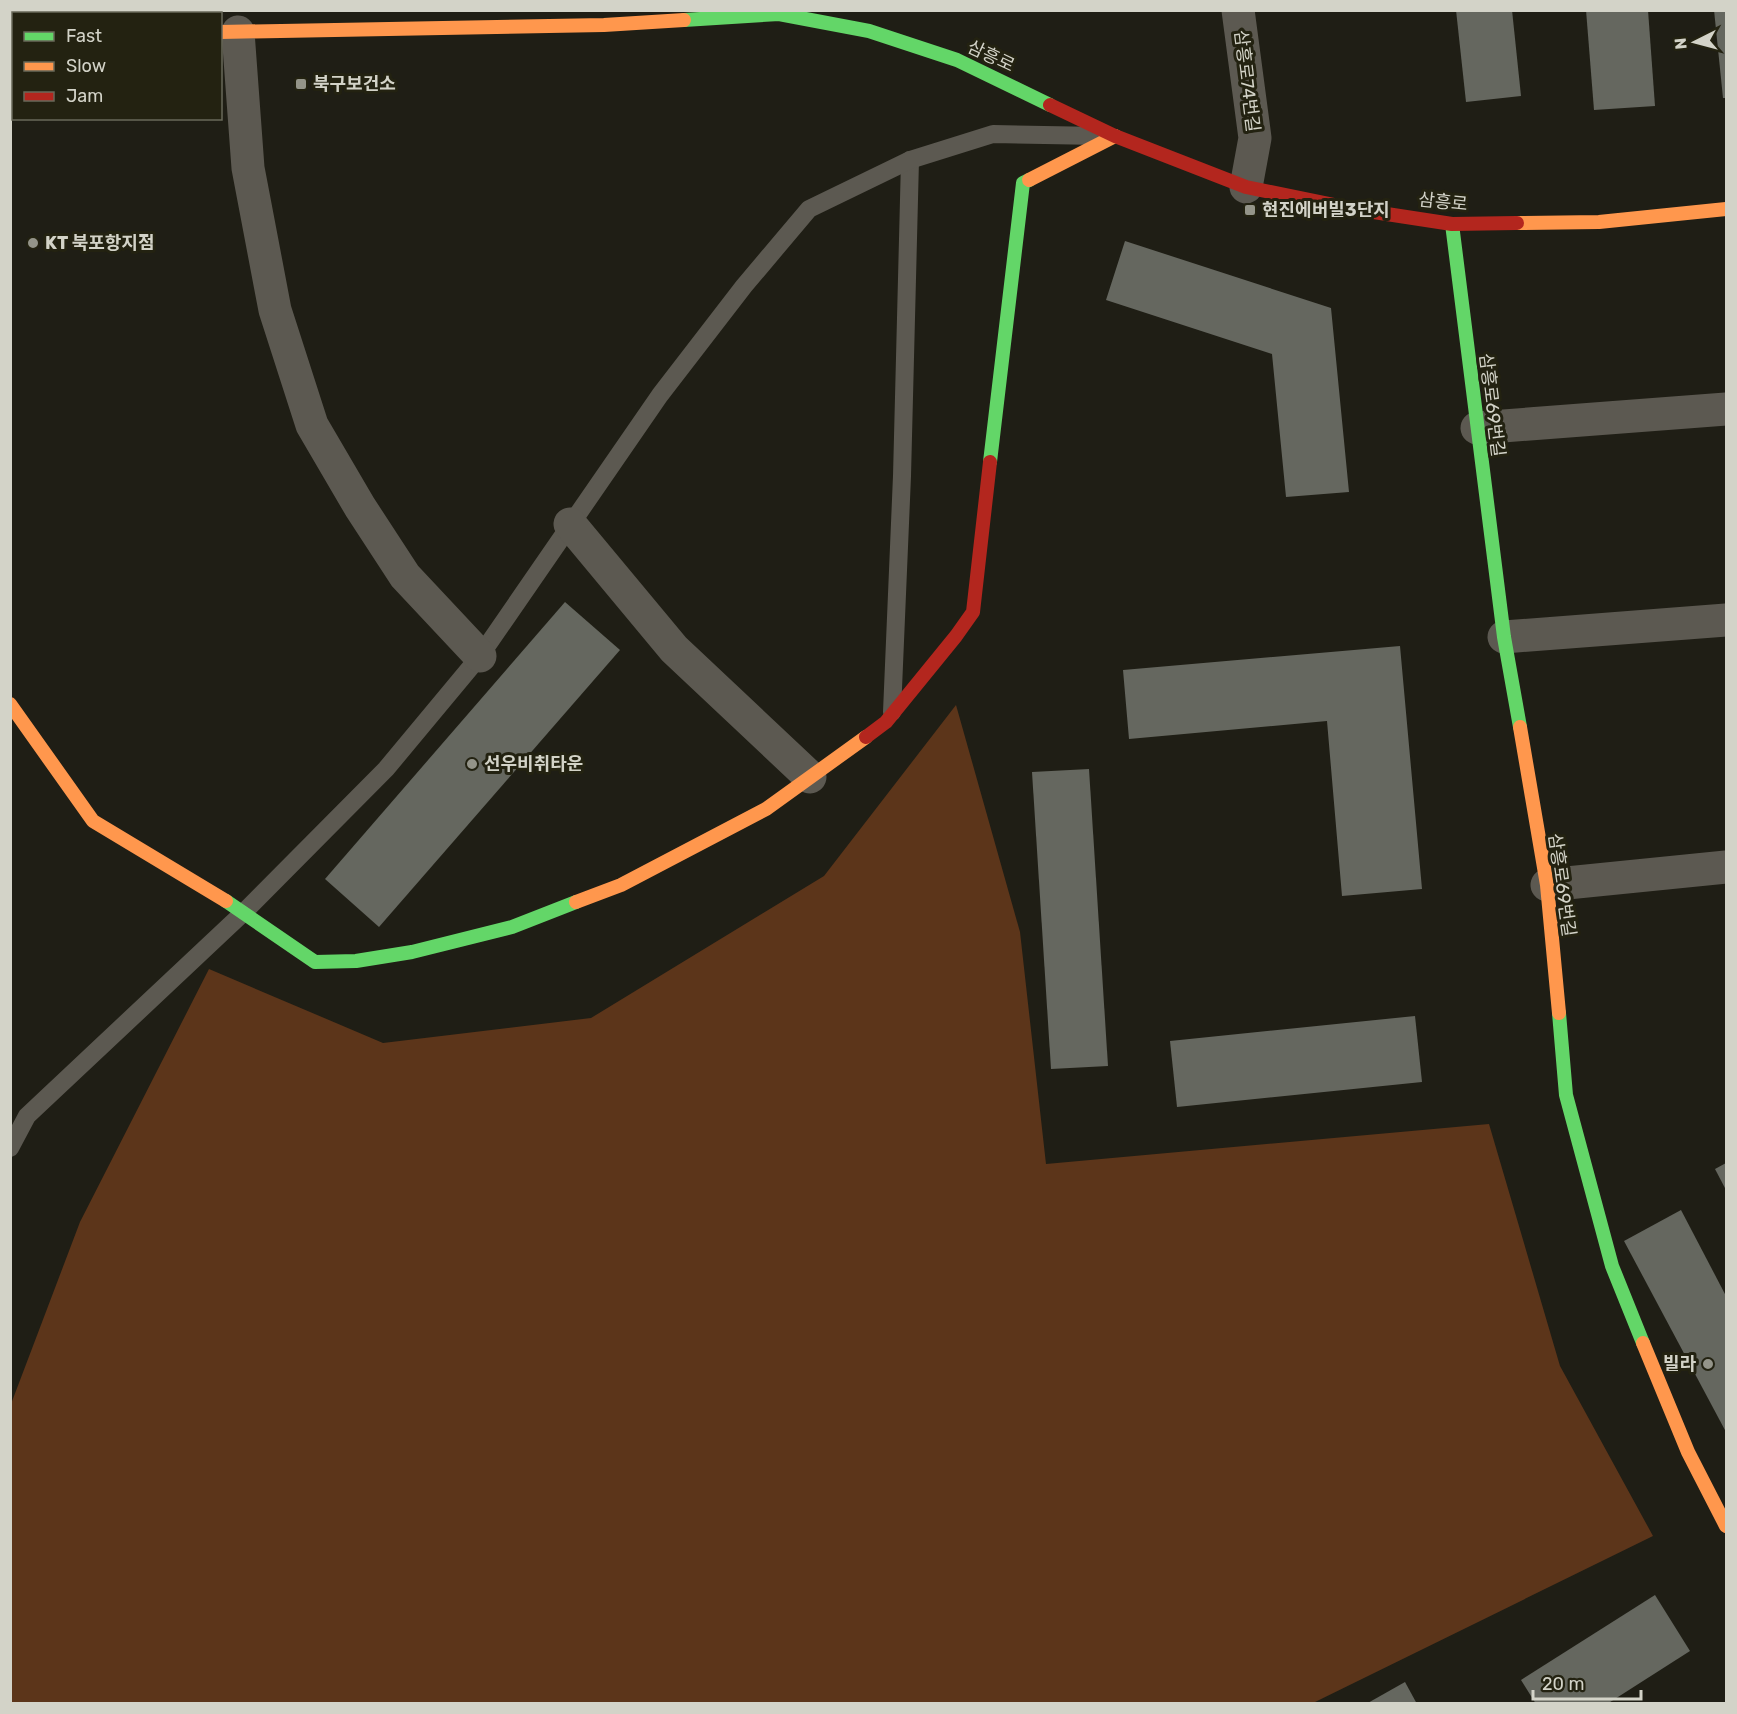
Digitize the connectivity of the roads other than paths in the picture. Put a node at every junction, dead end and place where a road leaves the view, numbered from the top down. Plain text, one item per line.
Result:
1 (1238, 10) edge
2 (546, 18) edge
3 (229, 32) edge
4 (1115, 136) junction
5 (910, 160) junction
6 (1246, 187) junction
7 (1726, 209) edge
8 (1452, 224) junction
9 (1726, 409) edge
10 (1477, 428) junction
11 (570, 524) junction
12 (1726, 620) edge
13 (1504, 637) junction
14 (480, 656) junction
15 (10, 704) edge
16 (892, 714) junction
17 (810, 777) junction
18 (1726, 867) edge
19 (1547, 885) junction
20 (244, 912) junction
21 (19, 1113) edge
22 (10, 1148) edge
23 (1726, 1526) edge

1 - 6 street, 삼흥로74번길
2 - 3 street, 삼흥로
2 - 4 street, 삼흥로
3 - 14 street
4 - 5 lane
4 - 6 street, 삼흥로
4 - 16 street
5 - 11 lane
5 - 16 lane
6 - 8 street, 삼흥로
7 - 8 street, 삼흥로
8 - 10 street, 삼흥로69번길
9 - 10 street
10 - 13 street, 삼흥로69번길
11 - 14 lane
11 - 17 street
12 - 13 street
13 - 19 street, 삼흥로69번길
14 - 20 lane
15 - 20 street
16 - 17 street
17 - 20 street
18 - 19 street
19 - 23 street, 삼흥로69번길
20 - 21 lane
21 - 22 lane

